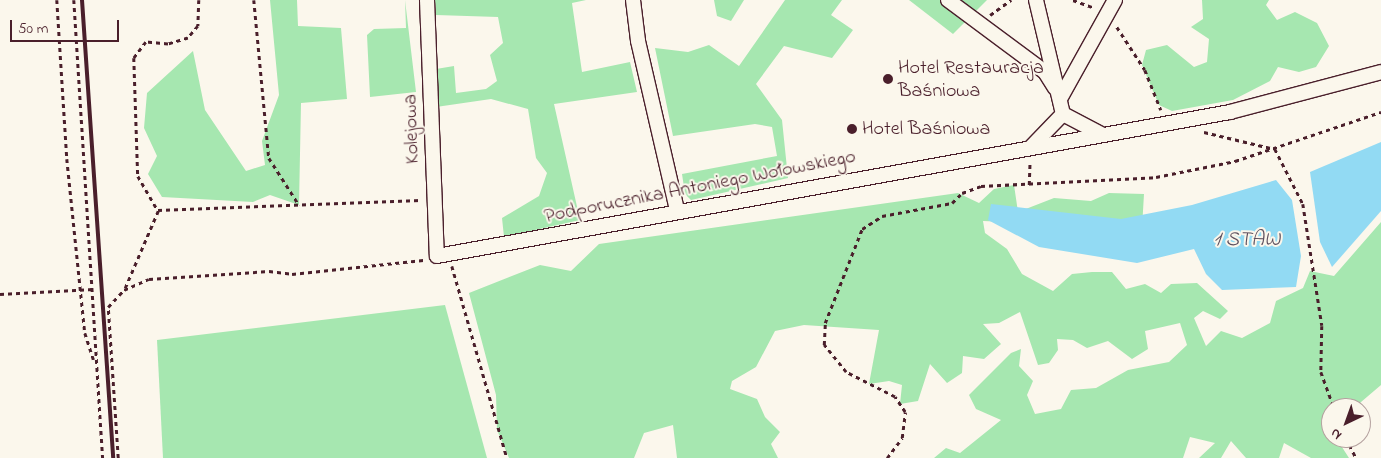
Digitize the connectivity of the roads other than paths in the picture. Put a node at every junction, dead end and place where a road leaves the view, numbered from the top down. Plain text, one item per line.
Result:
1 (427, 0) edge
2 (633, 0) edge
3 (948, 0) edge
4 (1036, 0) edge
5 (1115, 0) edge
6 (1381, 72) edge
7 (1061, 97) junction
8 (1063, 114) junction
9 (1101, 134) junction
10 (1031, 147) junction
11 (678, 210) junction
12 (443, 257) joint

1 - 12 street, Kolejowa
2 - 11 street
3 - 7 street
4 - 7 street
5 - 7 street
6 - 9 street, Podporucznika Antoniego Wołowskiego
7 - 8 street
8 - 9 street
8 - 10 street
9 - 10 street, Podporucznika Antoniego Wołowskiego
10 - 11 street, Podporucznika Antoniego Wołowskiego
11 - 12 street, Podporucznika Antoniego Wołowskiego

